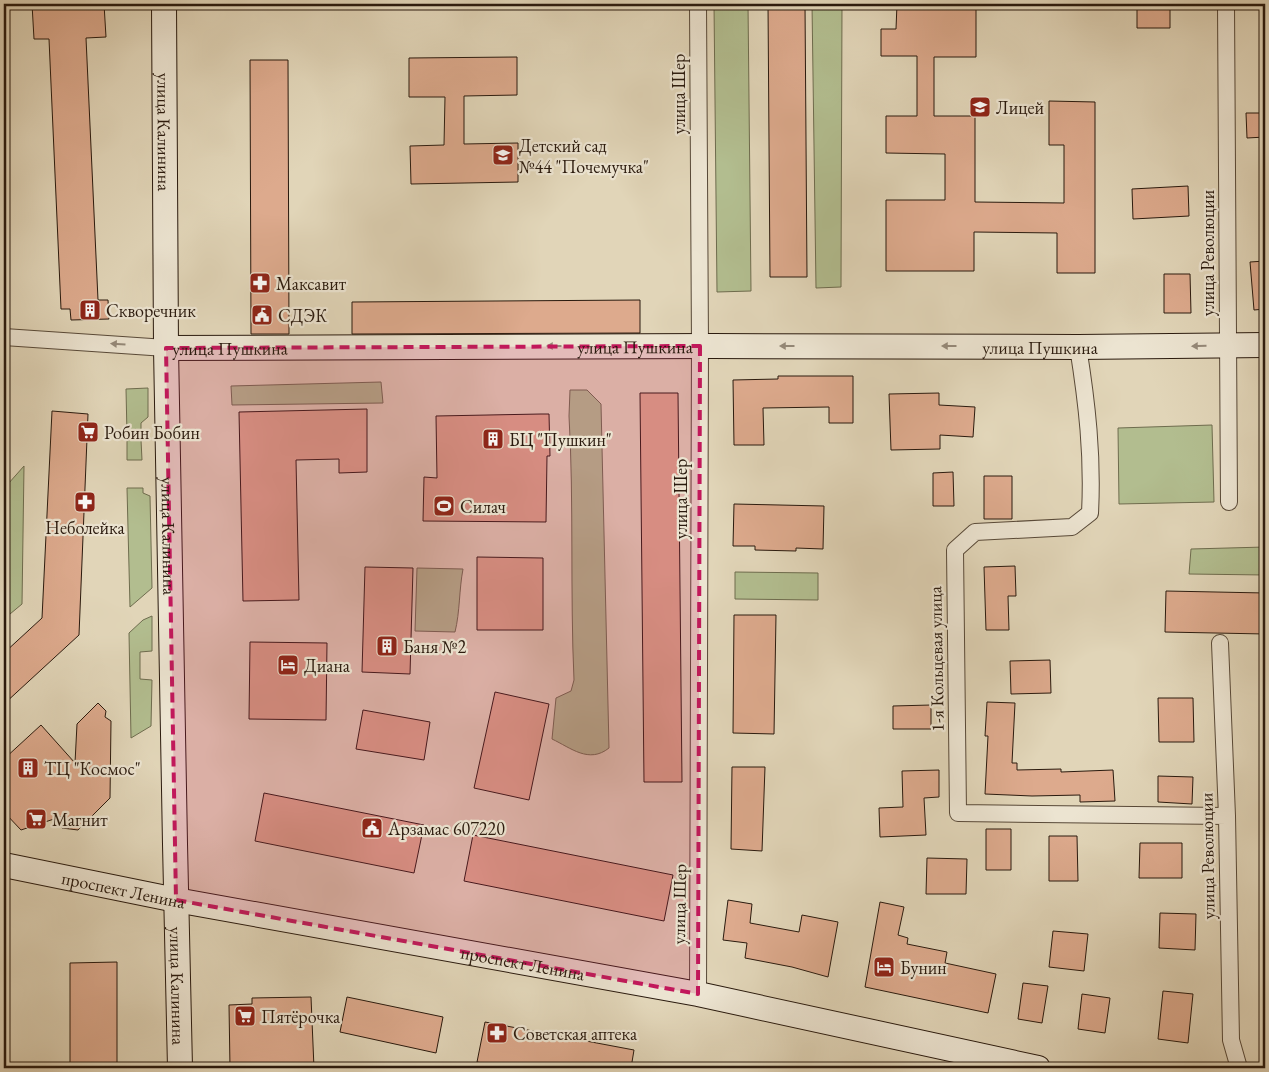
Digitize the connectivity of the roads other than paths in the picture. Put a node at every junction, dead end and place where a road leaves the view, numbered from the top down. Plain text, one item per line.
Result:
1 (164, 4) edge
2 (698, 4) edge
3 (1226, 4) edge
4 (4, 337) edge
5 (1265, 345) edge
6 (700, 346) junction
7 (1228, 346) junction
8 (1078, 347) junction
9 (166, 348) junction
10 (1229, 502) dead end
11 (1220, 643) dead end
12 (1227, 816) junction
13 (4, 865) edge
14 (176, 900) junction
15 (698, 994) junction
16 (180, 1068) edge
17 (1038, 1068) edge
18 (1240, 1068) edge

1 - 9 street, улица Калинина
2 - 6 street, улица Шер
3 - 7 street, улица Революции
9 -> 4 street, улица Пушкина
5 - 7 street, улица Пушкина
8 -> 6 street, улица Пушкина
6 -> 9 street, улица Пушкина
6 - 15 street, улица Шер
7 -> 8 street, улица Пушкина
7 - 10 street, улица Революции
8 - 12 street, 1-я Кольцевая улица
9 - 14 street, улица Калинина
11 - 12 street, улица Революции
12 - 18 street, улица Революции
13 - 14 street, проспект Ленина
14 - 15 street, проспект Ленина
14 - 16 street, улица Калинина
15 - 17 street, проспект Ленина

